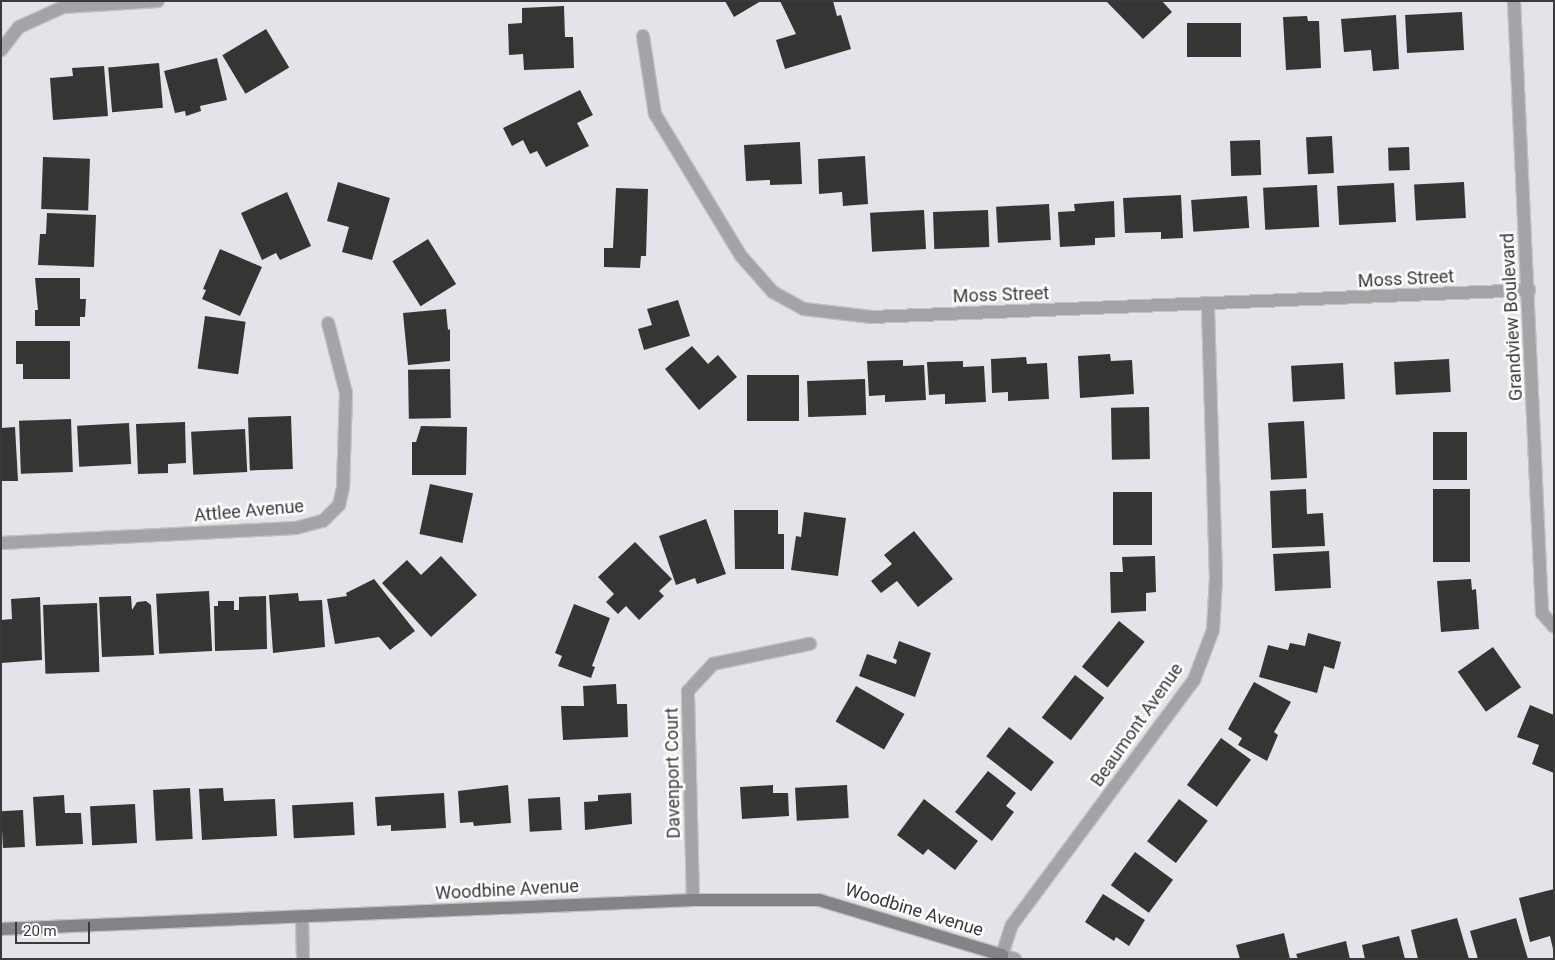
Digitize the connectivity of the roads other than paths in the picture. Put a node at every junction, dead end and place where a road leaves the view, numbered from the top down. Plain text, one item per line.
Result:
1 (158, 1) edge
2 (1514, 1) edge
3 (643, 36) dead end
4 (1, 50) edge
5 (1529, 290) junction
6 (1208, 306) junction
7 (328, 323) dead end
8 (1, 543) edge
9 (1554, 627) edge
10 (810, 644) dead end
11 (693, 900) junction
12 (302, 917) junction
13 (1, 929) edge
14 (1006, 957) edge
15 (303, 959) edge

1 - 4 street
2 - 5 street, Grandview Boulevard
3 - 6 street, Moss Street
5 - 6 street, Moss Street
5 - 9 street, Grandview Boulevard
6 - 14 street, Beaumont Avenue
7 - 8 street, Attlee Avenue
10 - 11 street, Davenport Court
11 - 12 street, Woodbine Avenue
11 - 14 street, Woodbine Avenue
12 - 13 street, Woodbine Avenue
12 - 15 street

